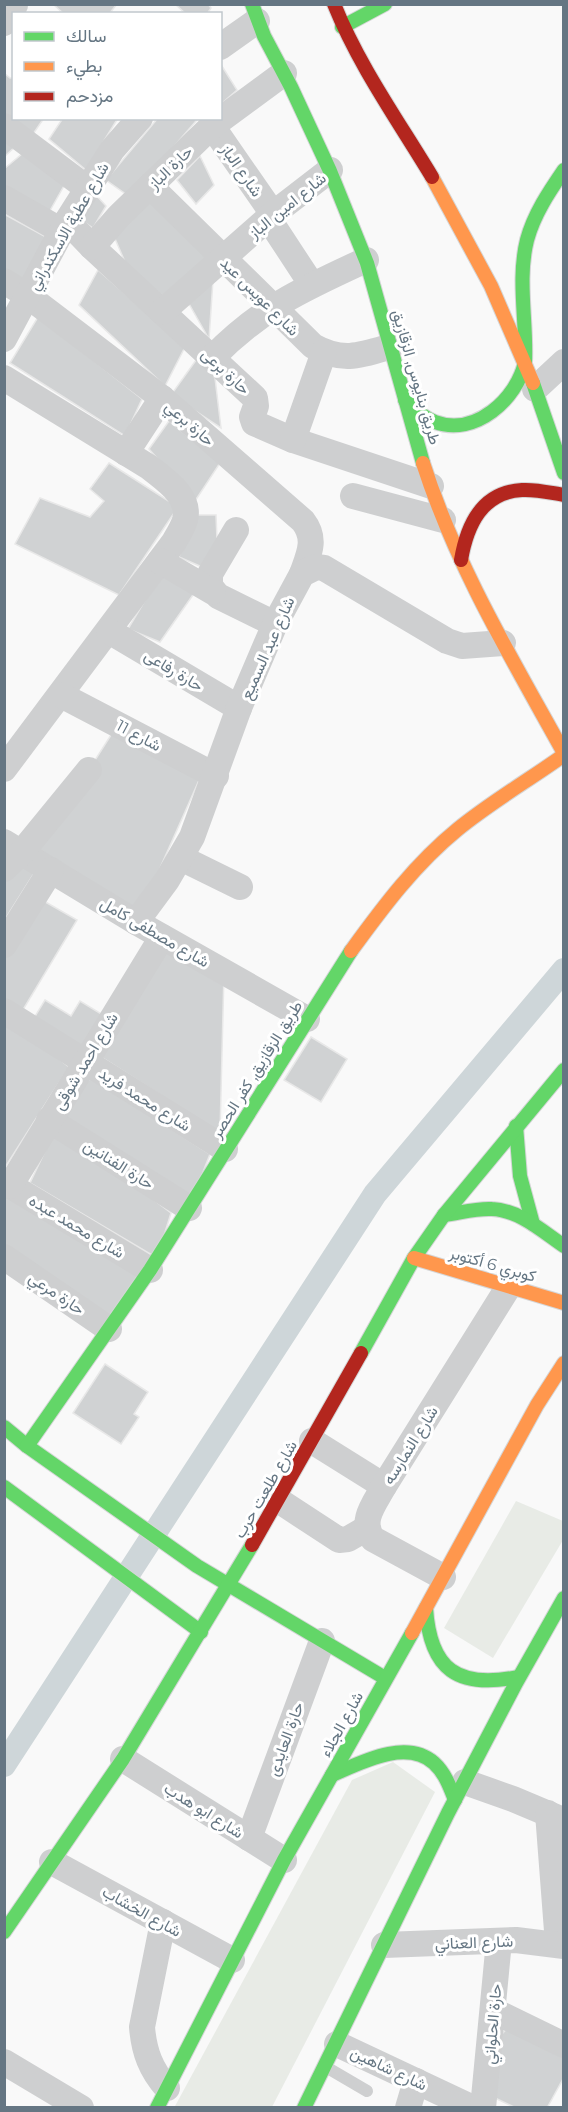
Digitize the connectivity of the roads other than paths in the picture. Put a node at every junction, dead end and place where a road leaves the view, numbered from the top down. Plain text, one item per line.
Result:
1 (334, 4) edge
2 (385, 4) edge
3 (14, 5) edge
4 (255, 13) edge
5 (4, 23) edge
6 (342, 27) junction
7 (222, 45) edge
8 (284, 73) junction
9 (222, 119) edge
10 (139, 120) edge
11 (220, 120) edge
12 (4, 126) edge
13 (212, 126) junction
14 (330, 170) junction
15 (564, 170) edge
16 (150, 186) junction
17 (88, 189) junction
18 (4, 198) edge
19 (271, 216) junction
20 (65, 226) junction
21 (92, 247) junction
22 (223, 258) junction
23 (366, 260) junction
24 (4, 281) edge
25 (312, 285) junction
26 (28, 296) junction
27 (271, 307) junction
28 (162, 312) junction
29 (4, 339) edge
30 (392, 346) junction
31 (324, 352) junction
32 (212, 358) junction
33 (564, 362) edge
34 (525, 364) junction
35 (4, 378) edge
36 (535, 388) junction
37 (162, 398) junction
38 (405, 400) junction
39 (557, 433) edge
40 (294, 440) junction
41 (126, 453) junction
42 (564, 473) edge
43 (431, 486) junction
44 (564, 495) edge
45 (352, 496) dead end
46 (443, 519) junction
47 (236, 530) dead end
48 (461, 560) junction
49 (160, 561) junction
50 (302, 574) junction
51 (213, 592) junction
52 (275, 624) junction
53 (109, 631) junction
54 (503, 643) junction
55 (61, 694) junction
56 (239, 708) junction
57 (564, 754) edge
58 (4, 769) edge
59 (89, 770) dead end
60 (216, 776) junction
61 (10, 854) edge
62 (181, 858) junction
63 (51, 870) junction
64 (240, 887) dead end
65 (136, 922) junction
66 (162, 937) junction
67 (4, 945) edge
68 (4, 1011) edge
69 (307, 1019) junction
70 (85, 1061) junction
71 (564, 1070) edge
72 (49, 1120) junction
73 (516, 1126) junction
74 (225, 1149) junction
75 (7, 1184) edge
76 (189, 1208) junction
77 (444, 1215) junction
78 (533, 1224) junction
79 (564, 1246) edge
80 (4, 1257) edge
81 (414, 1258) junction
82 (150, 1270) junction
83 (558, 1282) dead end
84 (509, 1286) junction
85 (546, 1297) junction
86 (564, 1303) edge
87 (108, 1329) junction
88 (564, 1363) edge
89 (564, 1394) edge
90 (537, 1406) junction
91 (4, 1427) edge
92 (312, 1441) junction
93 (27, 1446) junction
94 (384, 1486) junction
95 (9, 1491) edge
96 (278, 1500) junction
97 (4, 1508) edge
98 (367, 1528) junction
99 (443, 1577) junction
100 (229, 1585) junction
101 (564, 1598) edge
102 (426, 1608) junction
103 (201, 1632) junction
104 (322, 1641) junction
105 (518, 1677) junction
106 (385, 1678) junction
107 (123, 1759) junction
108 (332, 1775) junction
109 (460, 1791) junction
110 (556, 1817) edge
111 (249, 1838) junction
112 (284, 1860) junction
113 (52, 1862) junction
114 (163, 1922) junction
115 (4, 1932) edge
116 (499, 1941) junction
117 (384, 1945) junction
118 (561, 1945) edge
119 (232, 1960) junction
120 (494, 2011) junction
121 (337, 2044) junction
122 (564, 2044) edge
123 (4, 2062) edge
124 (325, 2067) junction
125 (416, 2080) junction
126 (367, 2091) dead end
127 (162, 2098) edge
128 (81, 2108) edge
129 (304, 2108) edge
130 (408, 2108) edge
131 (473, 2108) edge
132 (483, 2108) edge

1 - 6 main road
2 - 6 main road
3 - 5 street
4 - 7 street
4 - 8 main road, طريق بنايوس, الزقازيق
6 - 34 main road
8 - 9 street, حارة الباز
8 - 14 main road, طريق بنايوس, الزقازيق
10 - 17 street, شارع عطية الاسكندراني
11 - 13 street, حارة الباز
12 - 17 street
13 - 16 street, حارة الباز
13 - 19 street, شارع الباز
14 - 19 street, شارع امين الباز
14 - 23 main road, طريق بنايوس, الزقازيق
15 - 34 main road
16 - 21 street, حارة الباز
16 - 22 street, شارع عويس عيد
17 - 20 street, شارع عطية الاسكندراني
18 - 20 street, حارة برعى
19 - 22 street, شارع امين الباز
19 - 25 street, شارع الباز
20 - 21 street, حارة برعى
20 - 26 street, شارع عطية الاسكندراني
21 - 28 street, حارة برعى
22 - 27 street, شارع عويس عيد
22 - 28 street, شارع امين الباز
23 - 25 street
23 - 30 main road, طريق بنايوس, الزقازيق
24 - 26 street, حارة برعي
25 - 27 street
26 - 29 street, شارع عطية الاسكندراني
26 - 37 street, حارة برعي
27 - 31 street, شارع عويس عيد
27 - 32 street
28 - 32 street, حارة برعى
30 - 31 street, شارع عويس عيد
30 - 38 main road, طريق بنايوس, الزقازيق
31 - 40 street
32 - 40 street, حارة برعى
33 - 36 street
34 - 36 main road
34 - 38 main road
35 - 41 street
36 - 39 main road
37 - 41 street
37 - 50 street, حارة برعي
38 - 43 main road, طريق بنايوس, الزقازيق
39 - 42 main road
40 - 43 street, حارة برعى
41 - 49 street
43 - 46 main road, طريق بنايوس, الزقازيق
44 - 48 main road
45 - 46 street
46 - 48 main road, طريق بنايوس, الزقازيق
47 - 51 street
48 - 54 main road, طريق بنايوس, الزقازيق
49 - 51 street
49 - 53 street
50 - 52 street, شارع عبد السميع
50 - 54 street
51 - 52 street
52 - 56 street, شارع عبد السميع
53 - 55 street
53 - 56 street, حارة رفاعى
54 - 57 main road, طريق بنايوس, الزقازيق
55 - 58 street
55 - 60 street, شارع 11
56 - 60 street, شارع عبد السميع
57 - 69 main road, طريق الزقازيق, كفر الحصر
59 - 61 street
60 - 62 street, شارع عبد السميع
61 - 63 street, شارع مصطفى كامل
62 - 64 street
62 - 65 street, شارع عبد السميع
63 - 65 street, شارع مصطفى كامل
63 - 67 street
65 - 66 street, شارع مصطفى كامل
66 - 69 street, شارع مصطفى كامل
66 - 70 street, شارع احمد شوقى
68 - 70 street, شارع محمد فريد
69 - 74 main road, طريق الزقازيق, كفر الحصر
70 - 72 street, شارع احمد شوقى
70 - 74 street, شارع محمد فريد
71 - 73 main road, شارع طلعت حرب
72 - 75 street, شارع احمد شوقى
72 - 76 street, حارة الفنانين
73 - 77 main road, شارع طلعت حرب
73 - 78 main road
74 - 76 main road, طريق الزقازيق, كفر الحصر
75 - 82 street, شارع محمد عبده
76 - 82 main road, طريق الزقازيق, كفر الحصر
77 - 78 main road
77 - 81 main road, شارع طلعت حرب
78 - 79 main road
80 - 87 street, حارة مرعي
81 - 84 main road, كوبري 6 أكتوبر
81 - 92 main road, شارع طلعت حرب
82 - 87 main road, طريق الزقازيق, كفر الحصر
83 - 85 main road
84 - 85 main road, كوبري 6 أكتوبر
84 - 94 street, شارع النمارسه
85 - 86 main road, كوبري 6 أكتوبر
87 - 93 main road, طريق الزقازيق, كفر الحصر
88 - 90 main road, شارع الجلاء
89 - 90 main road
90 - 99 main road, شارع الجلاء
91 - 93 main road
92 - 94 street
92 - 96 main road, شارع طلعت حرب
93 - 100 main road
94 - 98 street, شارع النمارسه
95 - 97 main road
95 - 103 main road
96 - 98 street
96 - 100 main road, شارع طلعت حرب
98 - 99 street
99 - 102 main road, شارع الجلاء
100 - 103 main road, شارع طلعت حرب
100 - 104 main road
101 - 105 main road
102 - 105 main road
102 - 106 main road, شارع الجلاء
103 - 107 main road, شارع طلعت حرب
104 - 106 main road
104 - 111 street, حارة العايدى
105 - 109 main road
106 - 108 main road, شارع الجلاء
107 - 111 street, شارع ابو هدب
107 - 113 main road, شارع طلعت حرب
108 - 109 main road
108 - 112 main road, شارع الجلاء
109 - 110 street
109 - 117 main road
110 - 118 street
111 - 112 street, شارع ابو هدب
112 - 119 main road, شارع الجلاء
113 - 114 street, شارع الخشاب
113 - 115 main road, شارع طلعت حرب
114 - 119 street, شارع الخشاب
114 - 127 street
116 - 117 street, شارع العناني
116 - 118 street, شارع العناني
116 - 120 street, حارة الحلواني
117 - 121 main road
119 - 127 main road, شارع الجلاء
120 - 122 street
120 - 132 street, حارة الحلواني
121 - 124 main road
121 - 125 street, شارع شاهين
123 - 128 street
124 - 126 lane
124 - 129 main road
125 - 130 street
125 - 131 street, شارع شاهين

